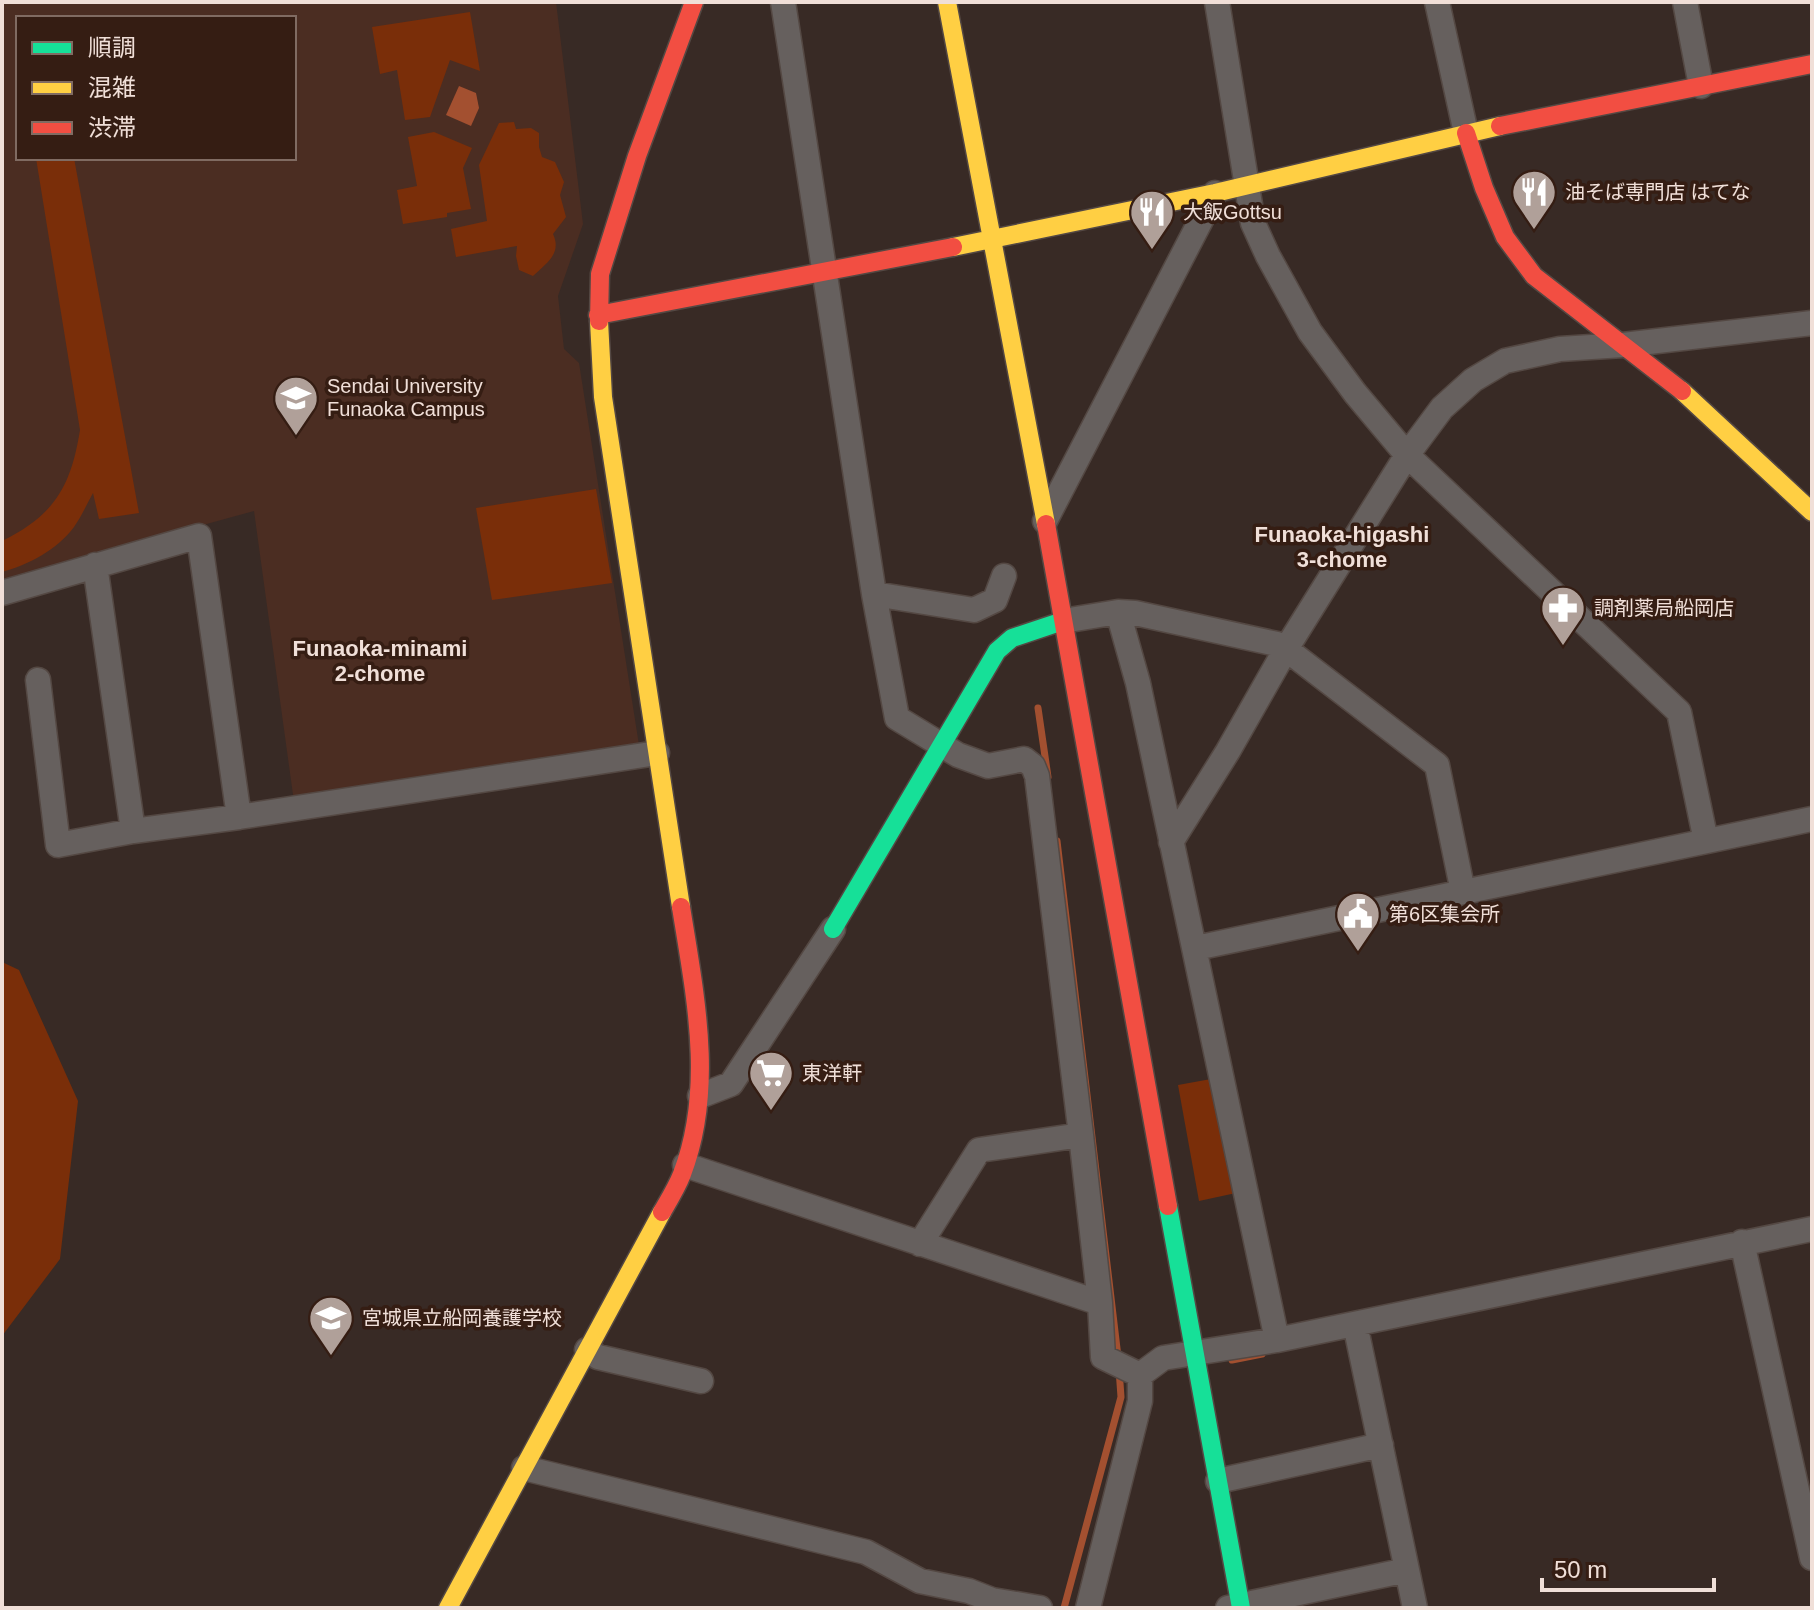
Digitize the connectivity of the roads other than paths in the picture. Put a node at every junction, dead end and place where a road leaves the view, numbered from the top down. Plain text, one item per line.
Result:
1 (694, 2) edge
2 (783, 2) edge
3 (947, 2) edge
4 (1217, 2) edge
5 (1437, 2) edge
6 (1685, 2) edge
7 (1812, 64) edge
8 (1701, 86) junction
9 (1466, 133) junction
10 (1246, 185) junction
11 (1215, 193) junction
12 (991, 240) junction
13 (826, 272) junction
14 (598, 315) junction
15 (1812, 323) edge
16 (1623, 345) junction
17 (1407, 455) junction
18 (1812, 512) edge
19 (1045, 521) junction
20 (95, 565) junction
21 (1004, 576) dead end
22 (2, 593) edge
23 (874, 594) junction
24 (1118, 612) junction
25 (1063, 621) junction
26 (1286, 649) junction
27 (38, 680) dead end
28 (941, 744) junction
29 (657, 753) junction
30 (239, 817) junction
31 (1812, 819) edge
32 (133, 831) junction
33 (1706, 841) junction
34 (1171, 842) junction
35 (1463, 892) junction
36 (833, 929) joint
37 (1196, 948) junction
38 (700, 1096) junction
39 (1081, 1135) junction
40 (685, 1165) junction
41 (1812, 1229) edge
42 (1742, 1242) junction
43 (920, 1244) junction
44 (1100, 1303) junction
45 (1355, 1324) junction
46 (1277, 1340) junction
47 (587, 1350) junction
48 (1195, 1352) junction
49 (1140, 1375) junction
50 (701, 1381) dead end
51 (1381, 1445) junction
52 (524, 1468) junction
53 (1218, 1481) junction
54 (1812, 1558) edge
55 (1407, 1570) junction
56 (1036, 1607) edge
57 (1237, 1607) edge
58 (448, 1608) edge
59 (1088, 1608) edge
60 (1415, 1608) edge

1 - 14 street
2 - 13 street
3 - 12 street
4 - 10 street
5 - 9 street
6 - 8 street
7 - 8 street
8 - 9 street
9 - 10 street
9 - 16 street
10 - 11 street
10 - 17 street
11 - 12 street
11 - 19 street
12 - 13 street
12 - 19 street
13 - 14 street
13 - 23 street
14 - 29 street
15 - 16 street
16 - 17 street
16 - 18 street
17 - 26 street
17 - 33 street
19 - 25 street
20 - 22 street
20 - 30 street
20 - 32 street
21 - 23 street
23 - 28 street
24 - 25 street
24 - 26 street
24 - 34 street
25 - 28 street
25 - 48 street
26 - 34 street
26 - 35 street
27 - 32 street
28 - 36 street
28 - 39 street
29 - 30 street
29 - 38 street
30 - 32 street
31 - 33 street
33 - 35 street
34 - 37 street
35 - 37 street
36 - 38 street
37 - 46 street
38 - 40 street
39 - 43 street
39 - 44 street
40 - 43 street
40 - 47 street
41 - 42 street
42 - 45 street
42 - 54 street
43 - 44 street
44 - 49 street
45 - 46 street
45 - 51 street
46 - 48 street
47 - 50 street
47 - 52 street
48 - 49 street
48 - 53 street
49 - 59 street
51 - 53 street
51 - 55 street
52 - 56 street
52 - 58 street
53 - 57 street
55 - 57 street
55 - 60 street

